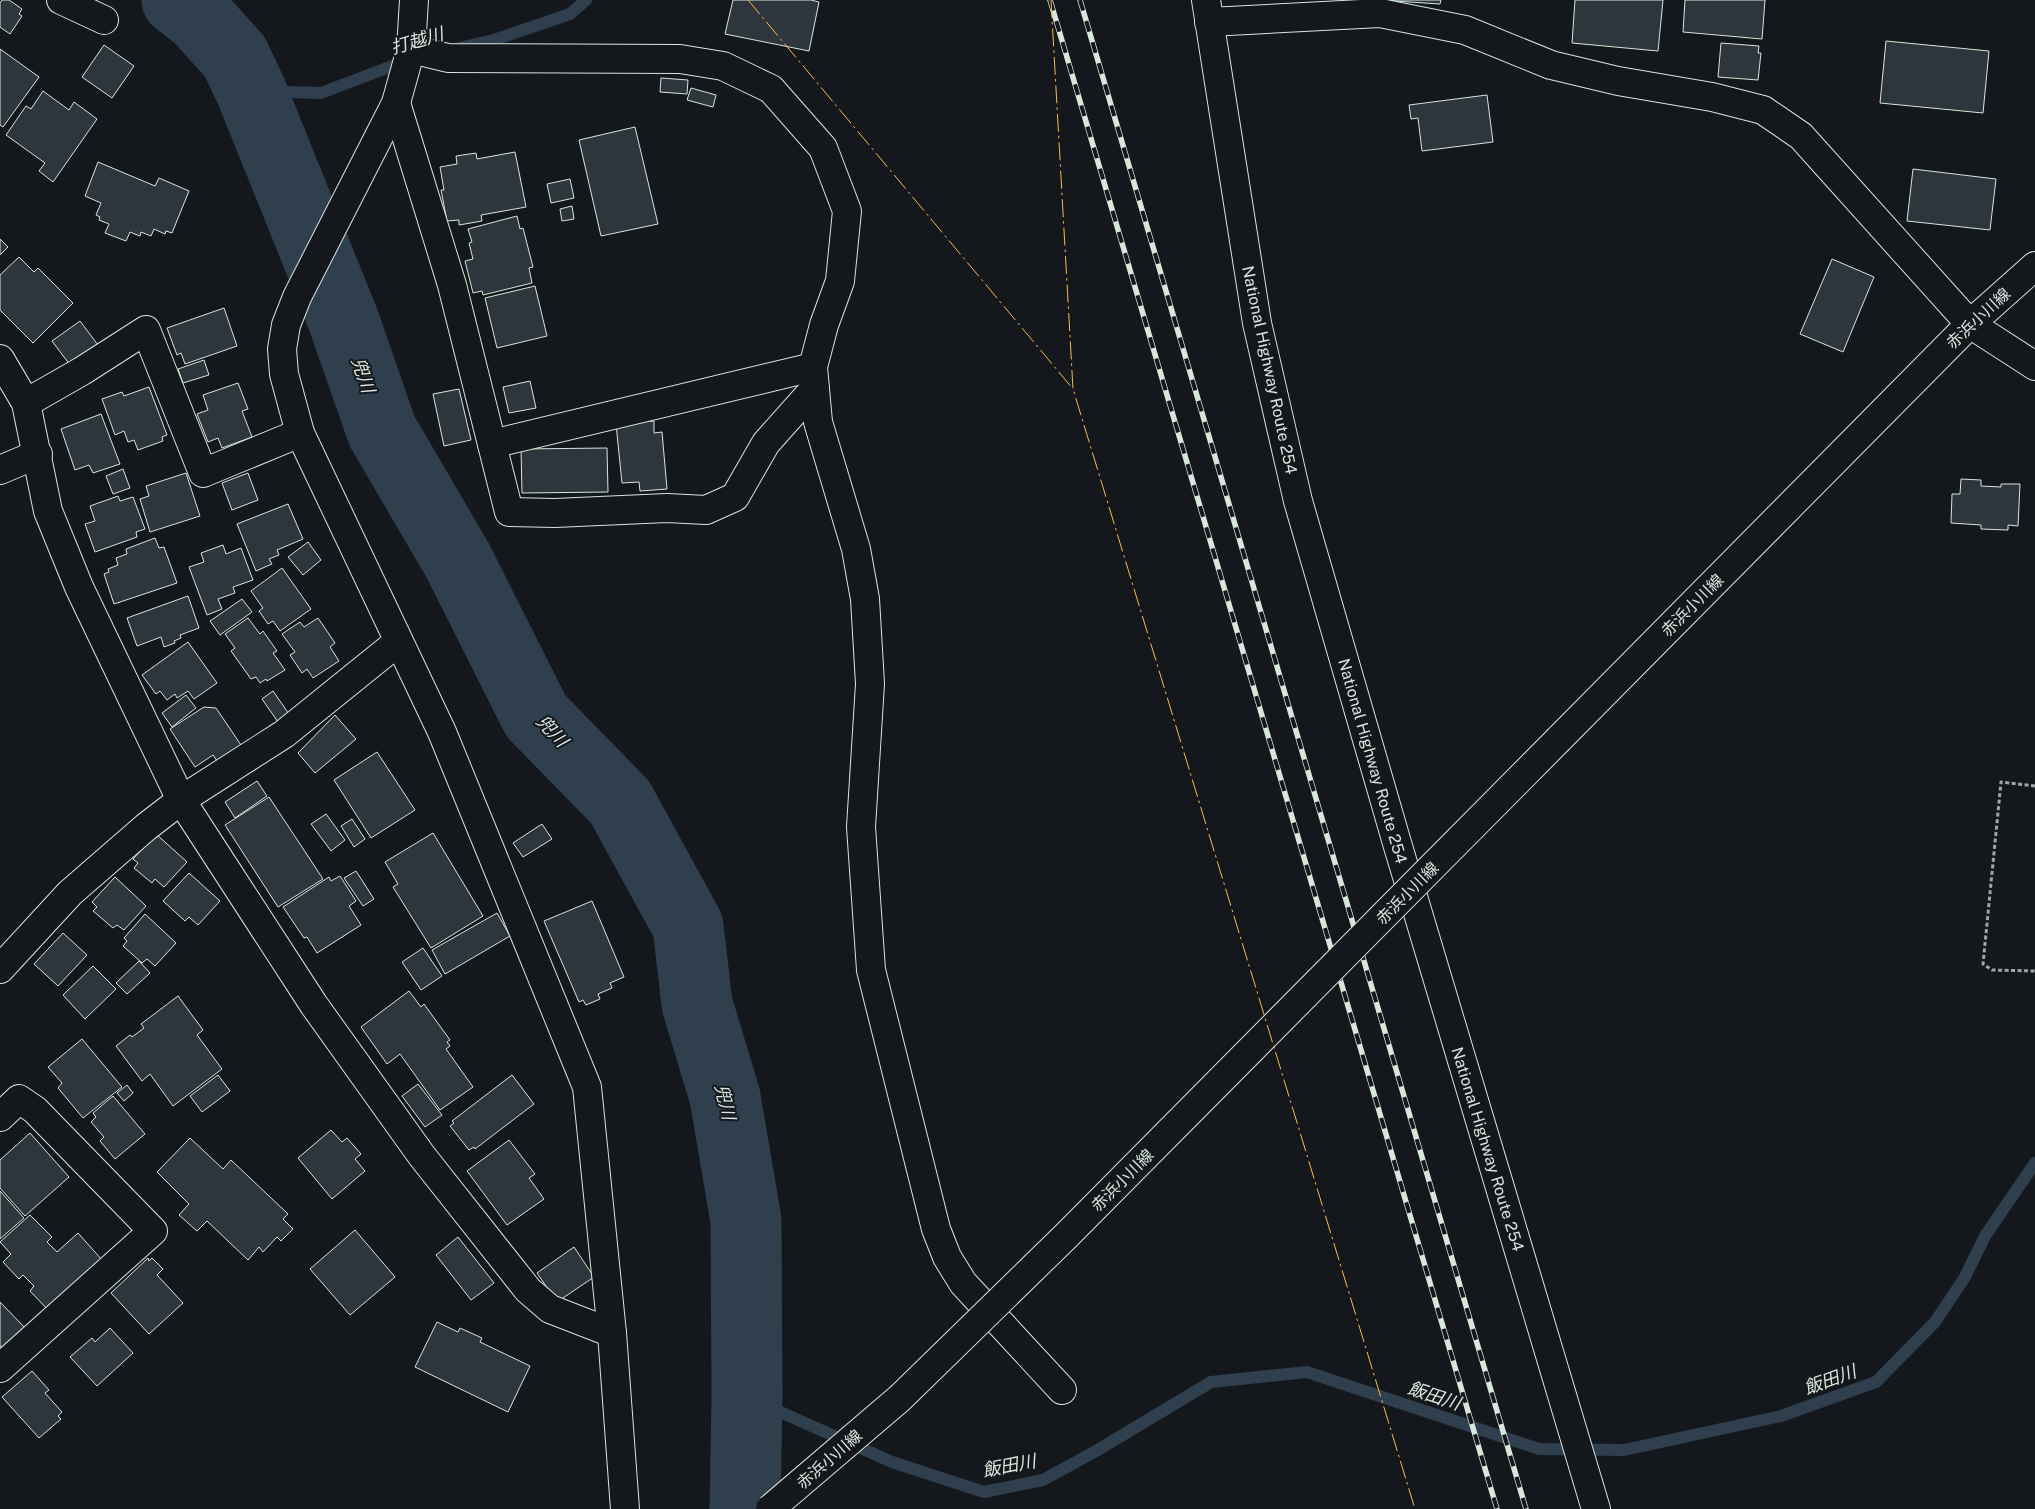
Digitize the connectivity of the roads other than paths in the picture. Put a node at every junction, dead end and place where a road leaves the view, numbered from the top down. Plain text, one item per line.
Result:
1 (61, 0) edge
2 (414, 0) edge
3 (1208, 11) edge
4 (104, 20) dead end
5 (411, 48) junction
6 (396, 103) junction
7 (2035, 266) edge
8 (1970, 324) junction
9 (0, 359) edge
10 (2035, 366) edge
11 (814, 378) junction
12 (26, 403) junction
13 (300, 432) junction
14 (492, 444) junction
15 (38, 454) junction
16 (0, 470) edge
17 (398, 642) junction
18 (181, 800) junction
19 (0, 970) edge
20 (0, 1117) edge
21 (612, 1334) junction
22 (0, 1368) edge
23 (1062, 1390) dead end
24 (625, 1509) edge
25 (770, 1509) edge
26 (1596, 1509) edge

1 - 4 main road
2 - 5 main road
3 - 8 main road
3 - 26 main road, National Highway Route 254
5 - 6 main road
5 - 11 main road
6 - 13 main road
6 - 14 main road
7 - 8 main road, 赤浜小川線
8 - 10 main road
8 - 25 main road, 赤浜小川線, bridge
9 - 12 main road
11 - 14 main road
11 - 14 main road
11 - 23 main road
12 - 13 main road
12 - 15 main road
13 - 17 main road
15 - 16 main road
15 - 18 main road
17 - 18 main road
17 - 21 main road
18 - 19 main road
18 - 21 main road
20 - 22 main road
21 - 24 main road

